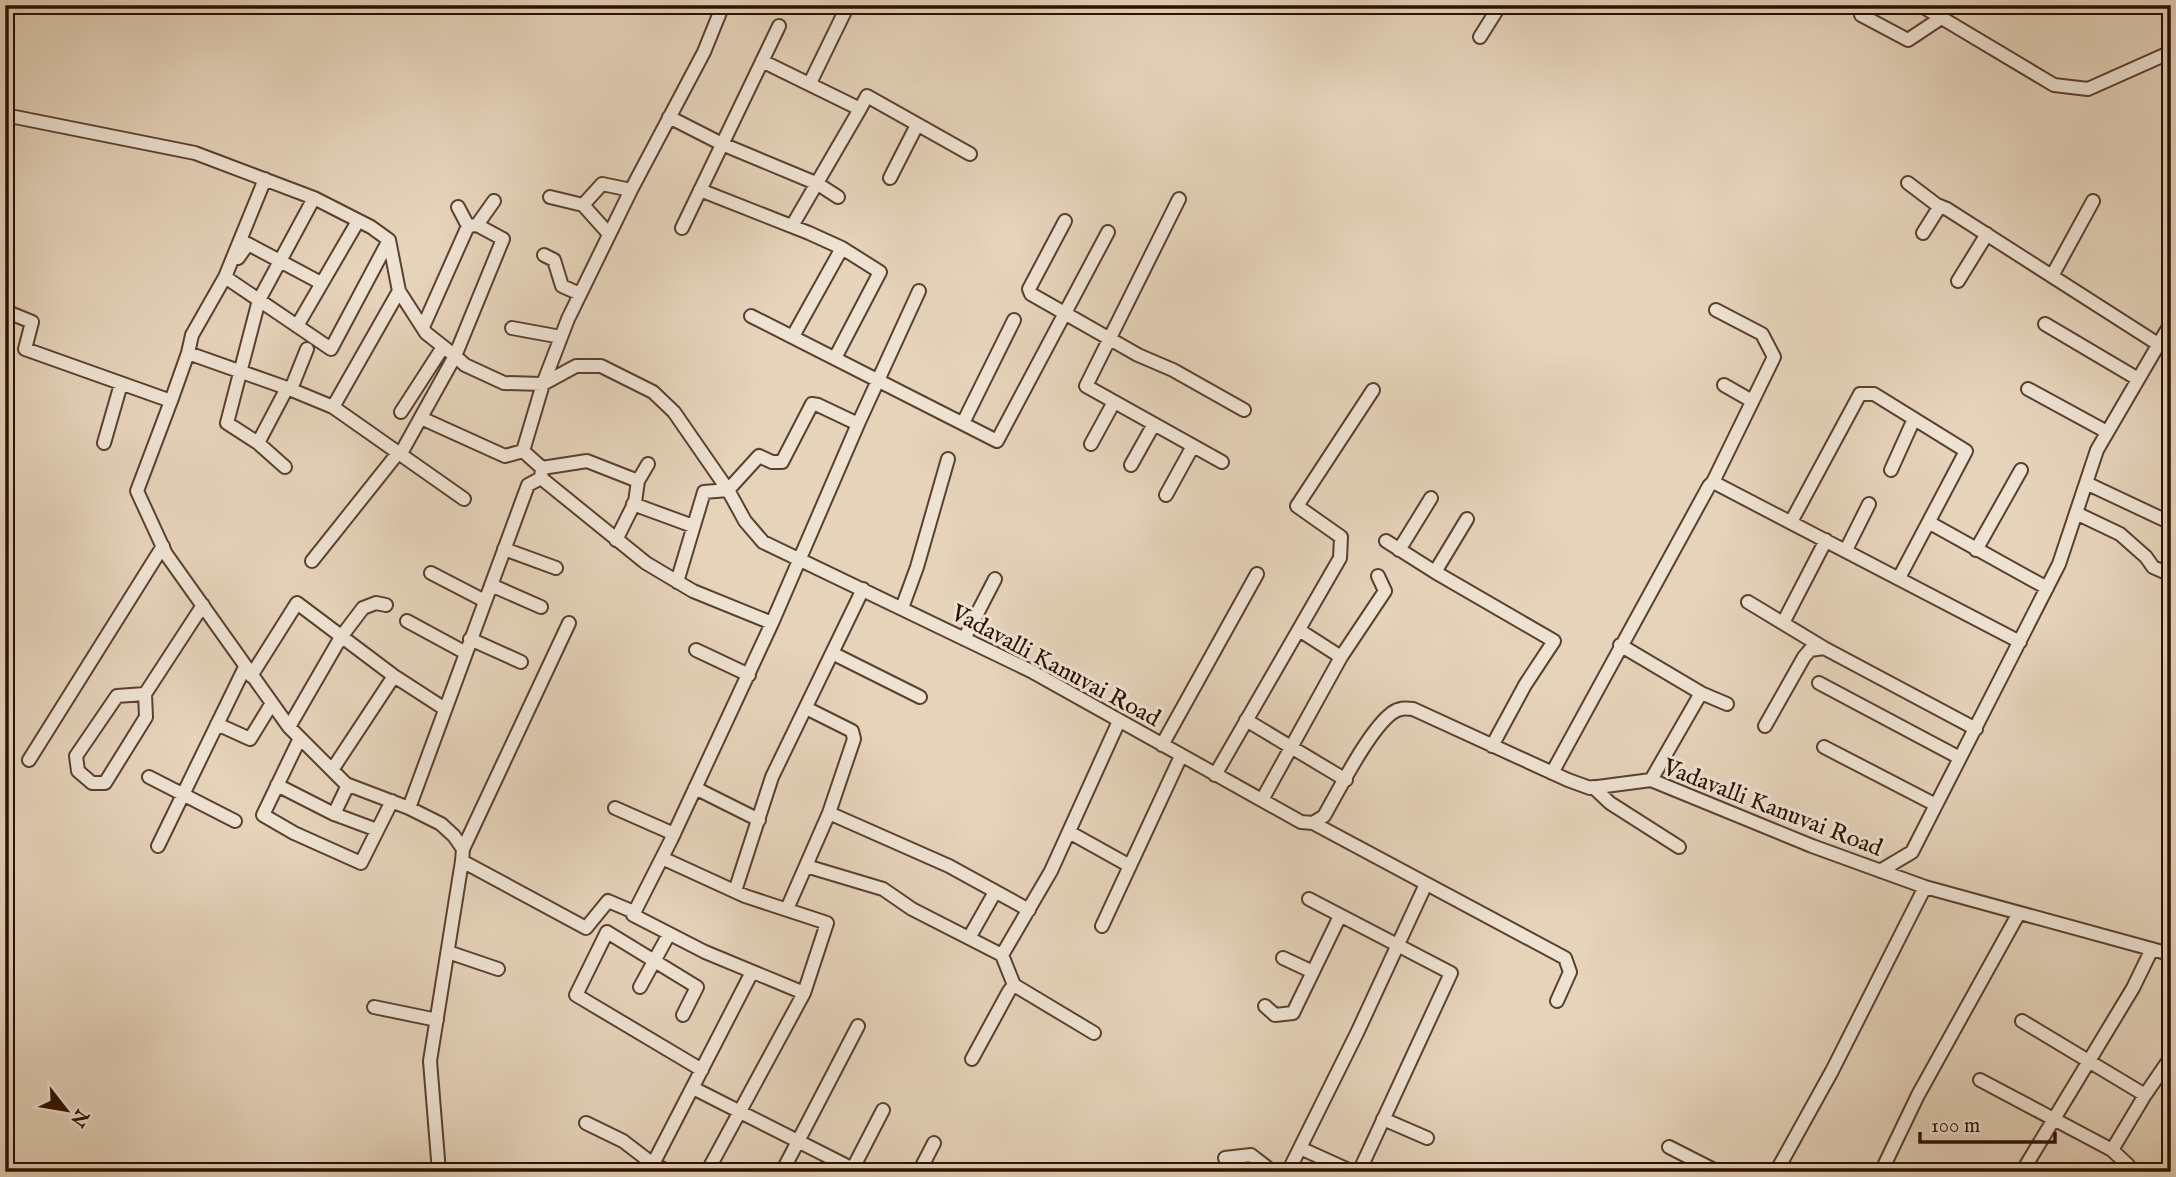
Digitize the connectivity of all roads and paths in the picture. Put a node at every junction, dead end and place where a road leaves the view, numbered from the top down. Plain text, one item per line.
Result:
1 (723, 5) edge
2 (848, 5) edge
3 (1500, 5) edge
4 (1920, 5) edge
5 (1861, 15) dead end
6 (1941, 18) junction
7 (779, 26) dead end
8 (1480, 37) dead end
9 (2171, 52) edge
10 (762, 61) junction
11 (810, 83) junction
12 (860, 109) junction
13 (5, 116) edge
14 (669, 117) junction
15 (916, 125) junction
16 (722, 144) junction
17 (970, 153) dead end
18 (265, 178) junction
19 (890, 178) dead end
20 (1908, 183) dead end
21 (818, 184) junction
22 (631, 190) junction
23 (700, 190) junction
24 (550, 197) dead end
25 (838, 197) dead end
26 (314, 198) junction
27 (1179, 199) dead end
28 (494, 201) dead end
29 (2093, 201) dead end
30 (583, 205) junction
31 (1940, 206) junction
32 (458, 207) dead end
33 (358, 220) junction
34 (1065, 222) dead end
35 (472, 226) junction
36 (792, 226) junction
37 (682, 228) dead end
38 (1108, 232) dead end
39 (1923, 233) dead end
40 (609, 234) junction
41 (1987, 234) junction
42 (389, 240) junction
43 (842, 248) junction
44 (544, 255) dead end
45 (280, 261) junction
46 (236, 262) dead end
47 (2052, 276) junction
48 (225, 277) junction
49 (1958, 281) dead end
50 (321, 283) junction
51 (399, 291) junction
52 (919, 291) dead end
53 (580, 294) junction
54 (259, 300) junction
55 (1716, 310) dead end
56 (5, 311) edge
57 (1064, 315) junction
58 (751, 316) dead end
59 (1014, 320) dead end
60 (2171, 323) edge
61 (2045, 324) dead end
62 (297, 326) junction
63 (423, 327) junction
64 (512, 328) dead end
65 (793, 336) junction
66 (561, 337) junction
67 (1109, 340) junction
68 (2158, 344) junction
69 (443, 347) junction
70 (307, 349) dead end
71 (188, 353) junction
72 (455, 356) junction
73 (835, 358) junction
74 (241, 371) junction
75 (2138, 379) junction
76 (878, 380) junction
77 (121, 384) junction
78 (543, 384) junction
79 (1724, 385) dead end
80 (289, 388) junction
81 (2028, 388) dead end
82 (1373, 390) dead end
83 (171, 401) junction
84 (1752, 401) junction
85 (1114, 402) junction
86 (333, 407) junction
87 (1244, 410) dead end
88 (401, 412) dead end
89 (421, 418) junction
90 (1914, 419) junction
91 (963, 423) junction
92 (859, 424) junction
93 (1154, 424) junction
94 (2107, 432) junction
95 (104, 443) dead end
96 (258, 443) junction
97 (1091, 444) dead end
98 (1193, 446) junction
99 (523, 451) junction
100 (399, 454) junction
101 (948, 459) dead end
102 (1222, 462) dead end
103 (648, 464) dead end
104 (1131, 465) dead end
105 (285, 467) dead end
106 (1891, 470) dead end
107 (2021, 470) dead end
108 (542, 473) junction
109 (638, 481) junction
110 (1713, 482) junction
111 (2086, 483) junction
112 (728, 490) junction
113 (1166, 495) dead end
114 (1430, 498) dead end
115 (464, 499) dead end
116 (634, 504) junction
117 (1869, 505) dead end
118 (2076, 513) junction
119 (1467, 519) dead end
120 (1791, 523) junction
121 (1930, 523) junction
122 (2171, 523) edge
123 (693, 526) junction
124 (616, 540) junction
125 (1826, 540) junction
126 (1386, 541) dead end
127 (163, 546) junction
128 (504, 549) junction
129 (1399, 550) junction
130 (1846, 550) junction
131 (1976, 550) junction
132 (800, 560) junction
133 (312, 561) dead end
134 (556, 568) dead end
135 (1435, 572) junction
136 (431, 573) dead end
137 (1257, 575) dead end
138 (2171, 575) edge
139 (1378, 576) dead end
140 (1899, 578) junction
141 (995, 579) dead end
142 (677, 582) junction
143 (491, 585) junction
144 (2047, 588) junction
145 (863, 589) junction
146 (485, 601) junction
147 (1748, 603) dead end
148 (386, 604) dead end
149 (203, 606) junction
150 (541, 607) dead end
151 (902, 608) junction
152 (407, 621) dead end
153 (569, 623) dead end
154 (772, 623) junction
155 (1783, 624) junction
156 (1298, 630) junction
157 (341, 637) junction
158 (470, 639) junction
159 (964, 639) junction
160 (2020, 642) junction
161 (1620, 645) junction
162 (1824, 648) junction
163 (696, 650) dead end
164 (466, 653) junction
165 (832, 653) junction
166 (1340, 657) junction
167 (521, 662) dead end
168 (248, 671) junction
169 (749, 675) junction
170 (394, 676) junction
171 (1819, 683) dead end
172 (1701, 693) junction
173 (145, 694) junction
174 (920, 697) dead end
175 (272, 704) junction
176 (1727, 704) dead end
177 (806, 708) junction
178 (445, 709) junction
179 (1247, 720) junction
180 (1119, 721) junction
181 (216, 724) junction
182 (1765, 726) dead end
183 (289, 727) junction
184 (1976, 729) junction
185 (300, 738) junction
186 (1162, 745) junction
187 (1291, 746) junction
188 (1492, 746) junction
189 (1824, 747) dead end
190 (1181, 756) junction
191 (1960, 758) junction
192 (30, 760) dead end
193 (332, 770) junction
194 (1552, 773) junction
195 (1215, 775) junction
196 (149, 777) dead end
197 (1346, 780) junction
198 (1651, 780) junction
199 (277, 785) junction
200 (348, 785) junction
201 (695, 788) junction
202 (1593, 788) junction
203 (183, 794) junction
204 (1262, 800) junction
205 (392, 801) junction
206 (1936, 805) junction
207 (409, 808) junction
208 (615, 808) dead end
209 (829, 813) junction
210 (334, 814) junction
211 (759, 820) junction
212 (235, 821) dead end
213 (1313, 823) junction
214 (377, 830) junction
215 (1069, 832) junction
216 (674, 834) junction
217 (158, 846) dead end
218 (1679, 847) dead end
219 (1912, 852) junction
220 (462, 855) junction
221 (662, 858) junction
222 (806, 866) junction
223 (1130, 866) junction
224 (1880, 871) junction
225 (1899, 878) junction
226 (1426, 884) junction
227 (1925, 887) junction
228 (735, 891) junction
229 (995, 892) junction
230 (1309, 899) dead end
231 (787, 909) junction
232 (1029, 910) junction
233 (634, 912) junction
234 (2019, 913) junction
235 (1340, 916) junction
236 (1102, 926) dead end
237 (669, 934) junction
238 (969, 938) junction
239 (1398, 945) junction
240 (2152, 949) junction
241 (448, 952) junction
242 (1002, 955) junction
243 (2171, 956) edge
244 (1283, 958) dead end
245 (654, 961) junction
246 (498, 969) dead end
247 (752, 972) junction
248 (1313, 972) junction
249 (1014, 985) junction
250 (640, 987) dead end
251 (804, 993) junction
252 (1557, 1001) dead end
253 (1265, 1006) dead end
254 (374, 1007) dead end
255 (683, 1015) dead end
256 (437, 1020) junction
257 (2022, 1021) dead end
258 (858, 1026) dead end
259 (1094, 1033) dead end
260 (972, 1059) dead end
261 (2089, 1060) junction
262 (2169, 1064) edge
263 (702, 1070) junction
264 (1980, 1080) dead end
265 (693, 1088) junction
266 (2145, 1094) junction
267 (883, 1110) dead end
268 (740, 1112) junction
269 (1383, 1119) junction
270 (2053, 1119) junction
271 (586, 1123) dead end
272 (1427, 1138) dead end
273 (798, 1141) junction
274 (934, 1143) dead end
275 (1669, 1147) dead end
276 (1300, 1148) junction
277 (2112, 1150) junction
278 (1225, 1158) dead end
279 (653, 1164) junction
280 (435, 1168) edge
281 (854, 1171) edge
282 (669, 1172) edge
283 (707, 1172) edge
284 (782, 1172) edge
285 (919, 1172) edge
286 (1273, 1172) edge
287 (1288, 1172) edge
288 (1353, 1172) edge
289 (1359, 1172) edge
290 (1718, 1172) edge
291 (1776, 1172) edge
292 (1881, 1172) edge
293 (2022, 1172) edge
294 (2128, 1172) edge

1 - 14 street
2 - 11 street
3 - 8 street
4 - 6 street
5 - 6 street
6 - 9 street
7 - 10 street
10 - 11 street
10 - 16 street
11 - 12 street
12 - 15 street
12 - 21 street
13 - 18 street
14 - 16 street
14 - 22 street
15 - 17 street
15 - 19 street
16 - 21 street
16 - 23 street
18 - 26 street
18 - 48 street
20 - 31 street
21 - 25 street
21 - 36 street
22 - 30 street
22 - 40 street
23 - 36 street
23 - 37 street
24 - 30 street
26 - 33 street
26 - 45 street
27 - 67 street
28 - 35 street
29 - 47 street
30 - 40 street
31 - 39 street
31 - 41 street
32 - 35 street
33 - 42 street
33 - 50 street
34 - 57 street
35 - 63 street
35 - 72 street
36 - 43 street
38 - 57 street
40 - 53 street
41 - 47 street
41 - 49 street
42 - 51 street
42 - 62 street
43 - 65 street
43 - 73 street
44 - 53 street
45 - 46 street
45 - 50 street
45 - 54 street
47 - 68 street
48 - 54 street
48 - 71 street
50 - 62 street
51 - 63 street
51 - 86 street
52 - 76 street
53 - 66 street
54 - 62 street
54 - 74 street
55 - 84 street
56 - 77 street
57 - 67 street
57 - 91 street
58 - 65 street
59 - 91 street
60 - 68 street
61 - 75 street
63 - 69 street
64 - 66 street
65 - 73 street
66 - 78 street
67 - 85 street
67 - 87 street
68 - 75 street
69 - 72 street
69 - 88 street
70 - 80 street
71 - 74 street
71 - 83 street
72 - 78 street
72 - 89 street
73 - 76 street
74 - 80 street
74 - 96 street
75 - 94 street
76 - 91 street
76 - 92 street
77 - 83 street
77 - 95 street
78 - 99 street
78 - 112 street, Vadavalli Kanuvai Road
79 - 84 street
80 - 86 street
80 - 96 street
81 - 94 street
82 - 156 street
83 - 127 street
84 - 110 street
85 - 93 street
85 - 97 street
86 - 100 street
89 - 99 street
89 - 100 street
90 - 106 street
90 - 120 street
90 - 121 street
92 - 112 street
92 - 132 street
93 - 98 street
93 - 104 street
94 - 111 street
96 - 105 street
98 - 102 street
98 - 113 street
99 - 108 street
100 - 115 street
100 - 133 street
101 - 151 street
103 - 109 street
107 - 131 street
108 - 109 street
108 - 124 street
108 - 128 street
109 - 116 street
110 - 120 street
110 - 161 street
111 - 118 street
111 - 122 street
112 - 123 street
112 - 132 street, Vadavalli Kanuvai Road
114 - 129 street
116 - 123 street
116 - 124 street
117 - 130 street
118 - 138 street
118 - 144 street
119 - 135 street
120 - 125 street
121 - 131 street
121 - 140 street
123 - 142 street
124 - 142 street
125 - 130 street
125 - 155 street
126 - 129 street
127 - 149 street
127 - 192 street
128 - 134 street
128 - 143 street
129 - 135 street
130 - 140 street
131 - 144 street
132 - 145 street, Vadavalli Kanuvai Road
132 - 154 street
135 - 188 street
136 - 146 street
137 - 186 street
139 - 166 street
140 - 160 street
141 - 159 street
142 - 154 street
143 - 146 street
143 - 150 street
144 - 160 street
145 - 151 street, Vadavalli Kanuvai Road
145 - 165 street
146 - 158 street
147 - 155 street
148 - 157 street
149 - 168 street
149 - 173 street
151 - 159 street, Vadavalli Kanuvai Road
152 - 164 street
153 - 220 street
154 - 169 street
155 - 162 street
156 - 166 street
156 - 179 street
157 - 168 street
157 - 170 street
157 - 183 street
158 - 164 street
158 - 167 street
159 - 180 street, Vadavalli Kanuvai Road
160 - 184 street
161 - 172 street
161 - 194 street
162 - 182 street
162 - 184 street
163 - 169 street
164 - 178 street
165 - 174 street
165 - 177 street
166 - 187 street
168 - 175 street
168 - 181 street
169 - 201 street
170 - 178 street
170 - 193 street
171 - 191 street
172 - 176 street
172 - 198 street
173 - 173 street
175 - 181 street
175 - 183 street
177 - 209 street
177 - 211 street
178 - 207 street
179 - 187 street
179 - 195 street
180 - 186 street, Vadavalli Kanuvai Road
180 - 215 street
181 - 203 street
183 - 185 street
184 - 191 street
185 - 193 street
185 - 199 street
186 - 190 street, Vadavalli Kanuvai Road
187 - 197 street
187 - 204 street
188 - 194 street, Vadavalli Kanuvai Road
188 - 197 street, Vadavalli Kanuvai Road
189 - 206 street
190 - 195 street, Vadavalli Kanuvai Road
190 - 223 street
191 - 206 street
193 - 200 street
194 - 202 street, Vadavalli Kanuvai Road
195 - 204 street, Vadavalli Kanuvai Road
196 - 203 street
197 - 213 street, Vadavalli Kanuvai Road
198 - 202 street, Vadavalli Kanuvai Road
198 - 224 street, Vadavalli Kanuvai Road
199 - 210 street
199 - 214 street
200 - 205 street
200 - 210 street
201 - 211 street
201 - 216 street
202 - 218 street
203 - 212 street
203 - 217 street
204 - 213 street, Vadavalli Kanuvai Road
205 - 207 street
205 - 214 street
206 - 219 street
207 - 220 street
208 - 216 street
209 - 222 street
209 - 229 street
210 - 214 street
211 - 228 street
213 - 226 street
215 - 223 street
215 - 232 street
216 - 221 street
219 - 224 street
219 - 225 street
220 - 233 street
220 - 241 street
221 - 228 street
221 - 233 street
222 - 231 street
222 - 238 street
223 - 236 street
224 - 225 street, Vadavalli Kanuvai Road
225 - 227 street, Vadavalli Kanuvai Road
226 - 239 street
226 - 252 street
227 - 234 street, Vadavalli Kanuvai Road
227 - 291 street
228 - 231 street
229 - 232 street
229 - 238 street
230 - 235 street
231 - 251 street
232 - 242 street
233 - 237 street
234 - 240 street, Vadavalli Kanuvai Road
234 - 292 street
235 - 239 street
235 - 248 street
237 - 245 street
237 - 247 street
238 - 242 street
239 - 269 street
239 - 276 street
240 - 243 street, Vadavalli Kanuvai Road
240 - 261 street
241 - 246 street
241 - 256 street
242 - 249 street
244 - 248 street
245 - 250 street
245 - 255 street
245 - 263 street
247 - 251 street
247 - 263 street
248 - 253 street
249 - 259 street
249 - 260 street
251 - 268 street
254 - 256 street
256 - 280 street
257 - 261 street
258 - 273 street
261 - 266 street
261 - 270 street
262 - 266 street
263 - 265 street
264 - 270 street
265 - 268 street
265 - 279 street
266 - 277 street
267 - 281 street
268 - 273 street
268 - 283 street
269 - 272 street
269 - 289 street
270 - 277 street
270 - 293 street
271 - 279 street
273 - 281 street
273 - 284 street
274 - 285 street
275 - 290 street
276 - 287 street
276 - 288 street
277 - 294 street
278 - 286 street
279 - 282 street

